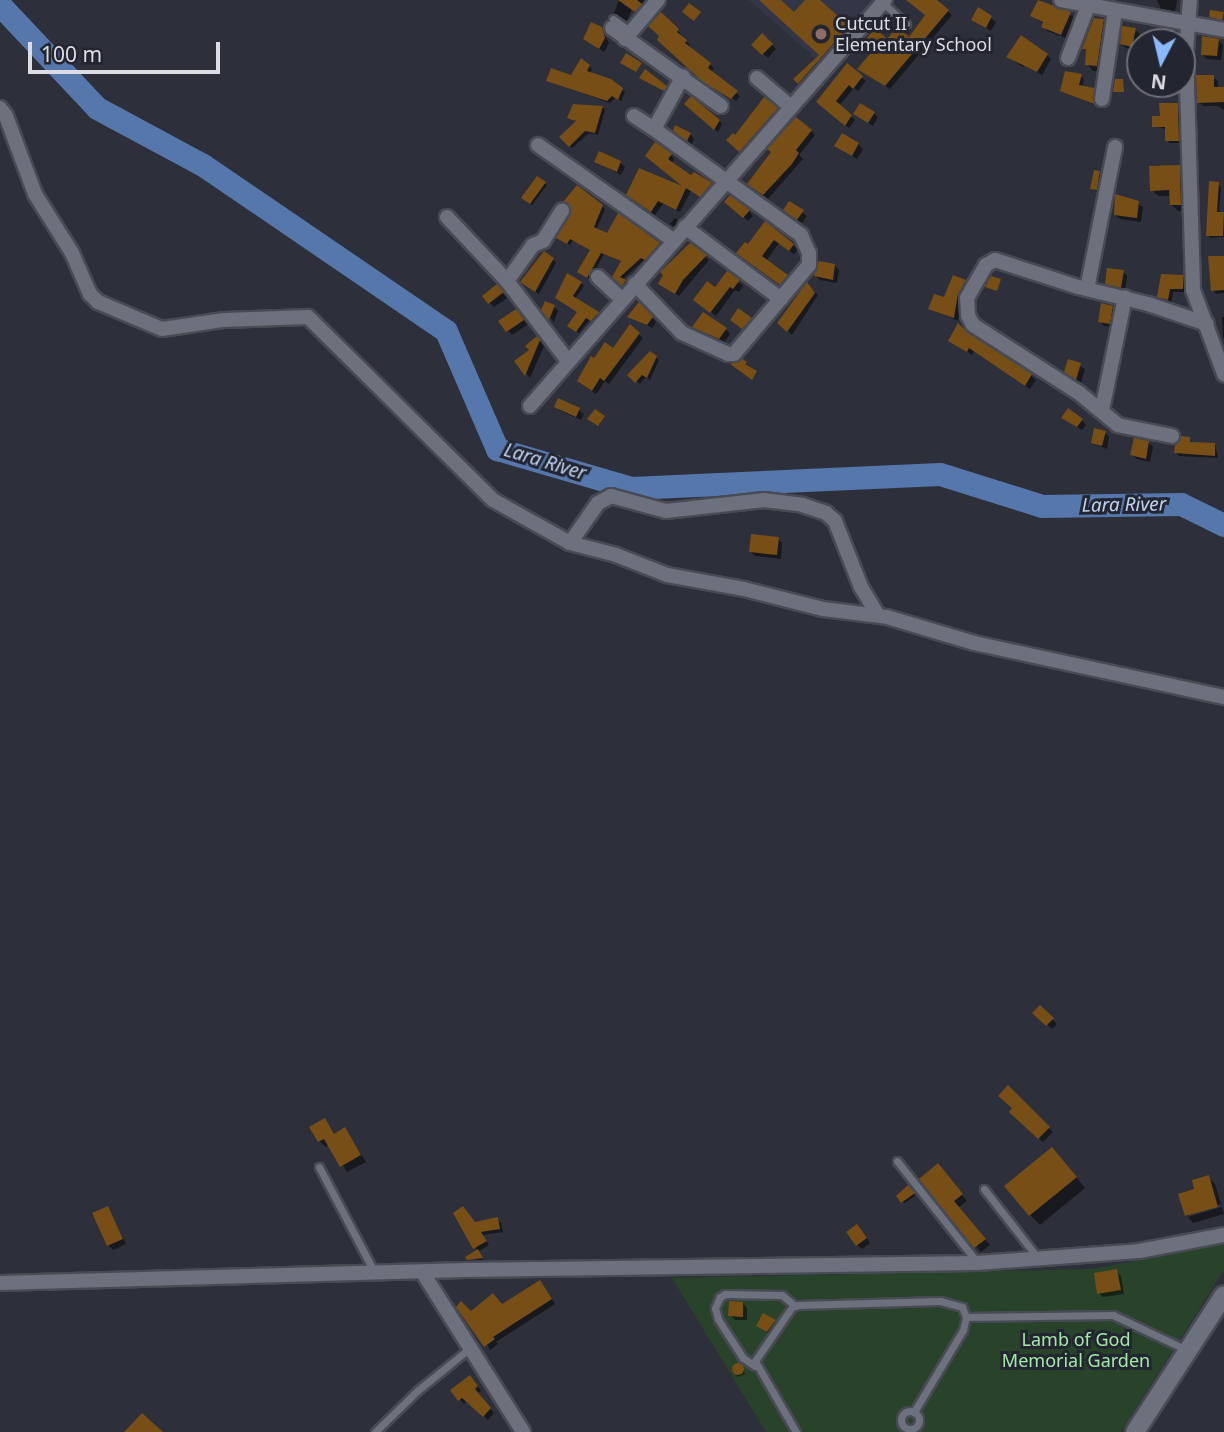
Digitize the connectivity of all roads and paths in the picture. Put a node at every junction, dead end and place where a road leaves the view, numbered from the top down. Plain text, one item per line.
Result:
1 (658, 0) edge
2 (1061, 0) edge
3 (1190, 0) edge
4 (884, 1) edge
5 (1088, 6) junction
6 (1115, 11) junction
7 (1187, 23) junction
8 (613, 24) dead end
9 (906, 24) dead end
10 (1224, 30) edge
11 (628, 35) junction
12 (1069, 58) dead end
13 (683, 76) junction
14 (757, 78) dead end
15 (1102, 99) dead end
16 (721, 106) dead end
17 (791, 107) junction
18 (0, 108) edge
19 (634, 116) dead end
20 (654, 129) junction
21 (538, 145) dead end
22 (1115, 147) dead end
23 (727, 181) junction
24 (562, 211) dead end
25 (447, 217) dead end
26 (685, 227) junction
27 (673, 240) junction
28 (598, 277) dead end
29 (507, 281) junction
30 (635, 284) junction
31 (1087, 289) junction
32 (1125, 297) junction
33 (622, 299) junction
34 (781, 299) junction
35 (1207, 324) junction
36 (568, 361) junction
37 (1224, 374) edge
38 (530, 406) dead end
39 (1102, 410) junction
40 (1172, 436) dead end
41 (570, 543) junction
42 (878, 615) junction
43 (1224, 697) edge
44 (897, 1161) dead end
45 (319, 1167) dead end
46 (984, 1189) dead end
47 (1224, 1235) edge
48 (1039, 1259) junction
49 (977, 1263) junction
50 (423, 1273) junction
51 (375, 1274) junction
52 (0, 1283) edge
53 (1224, 1295) edge
54 (795, 1306) junction
55 (966, 1317) junction
56 (470, 1348) junction
57 (1188, 1350) junction
58 (755, 1366) junction
59 (914, 1412) junction
60 (918, 1426) junction
61 (902, 1430) edge
62 (375, 1432) edge
63 (523, 1432) edge
64 (796, 1432) edge
65 (927, 1432) edge
66 (1135, 1432) edge

1 - 11 street
2 - 5 street
3 - 7 street
4 - 9 lane
4 - 17 street
5 - 6 street
5 - 12 street
6 - 7 street
6 - 15 street
7 - 10 street
7 - 35 street
8 - 11 street
11 - 13 street
13 - 16 street
13 - 20 street
14 - 17 street
17 - 23 street
18 - 41 street
19 - 20 street
20 - 23 street
21 - 27 street
22 - 31 street
23 - 26 street
23 - 34 street
24 - 29 street
25 - 29 street
26 - 27 street
26 - 34 street
27 - 30 street
28 - 33 street
29 - 36 street
30 - 33 street
30 - 34 street
31 - 32 street
31 - 39 street
32 - 35 street
32 - 39 street
33 - 36 street
35 - 37 street
36 - 38 street
39 - 40 street
41 - 42 street
41 - 42 street
42 - 43 street
44 - 49 lane
45 - 51 lane
46 - 48 lane
47 - 48 street
48 - 49 street
49 - 50 street
50 - 51 street
50 - 56 street
51 - 52 street
53 - 57 street
54 - 55 lane
54 - 58 lane
54 - 58 lane
55 - 57 lane
55 - 59 lane
56 - 62 lane
56 - 63 street
57 - 66 street
58 - 64 lane
59 - 60 lane
59 - 61 lane
60 - 61 lane
60 - 65 lane

